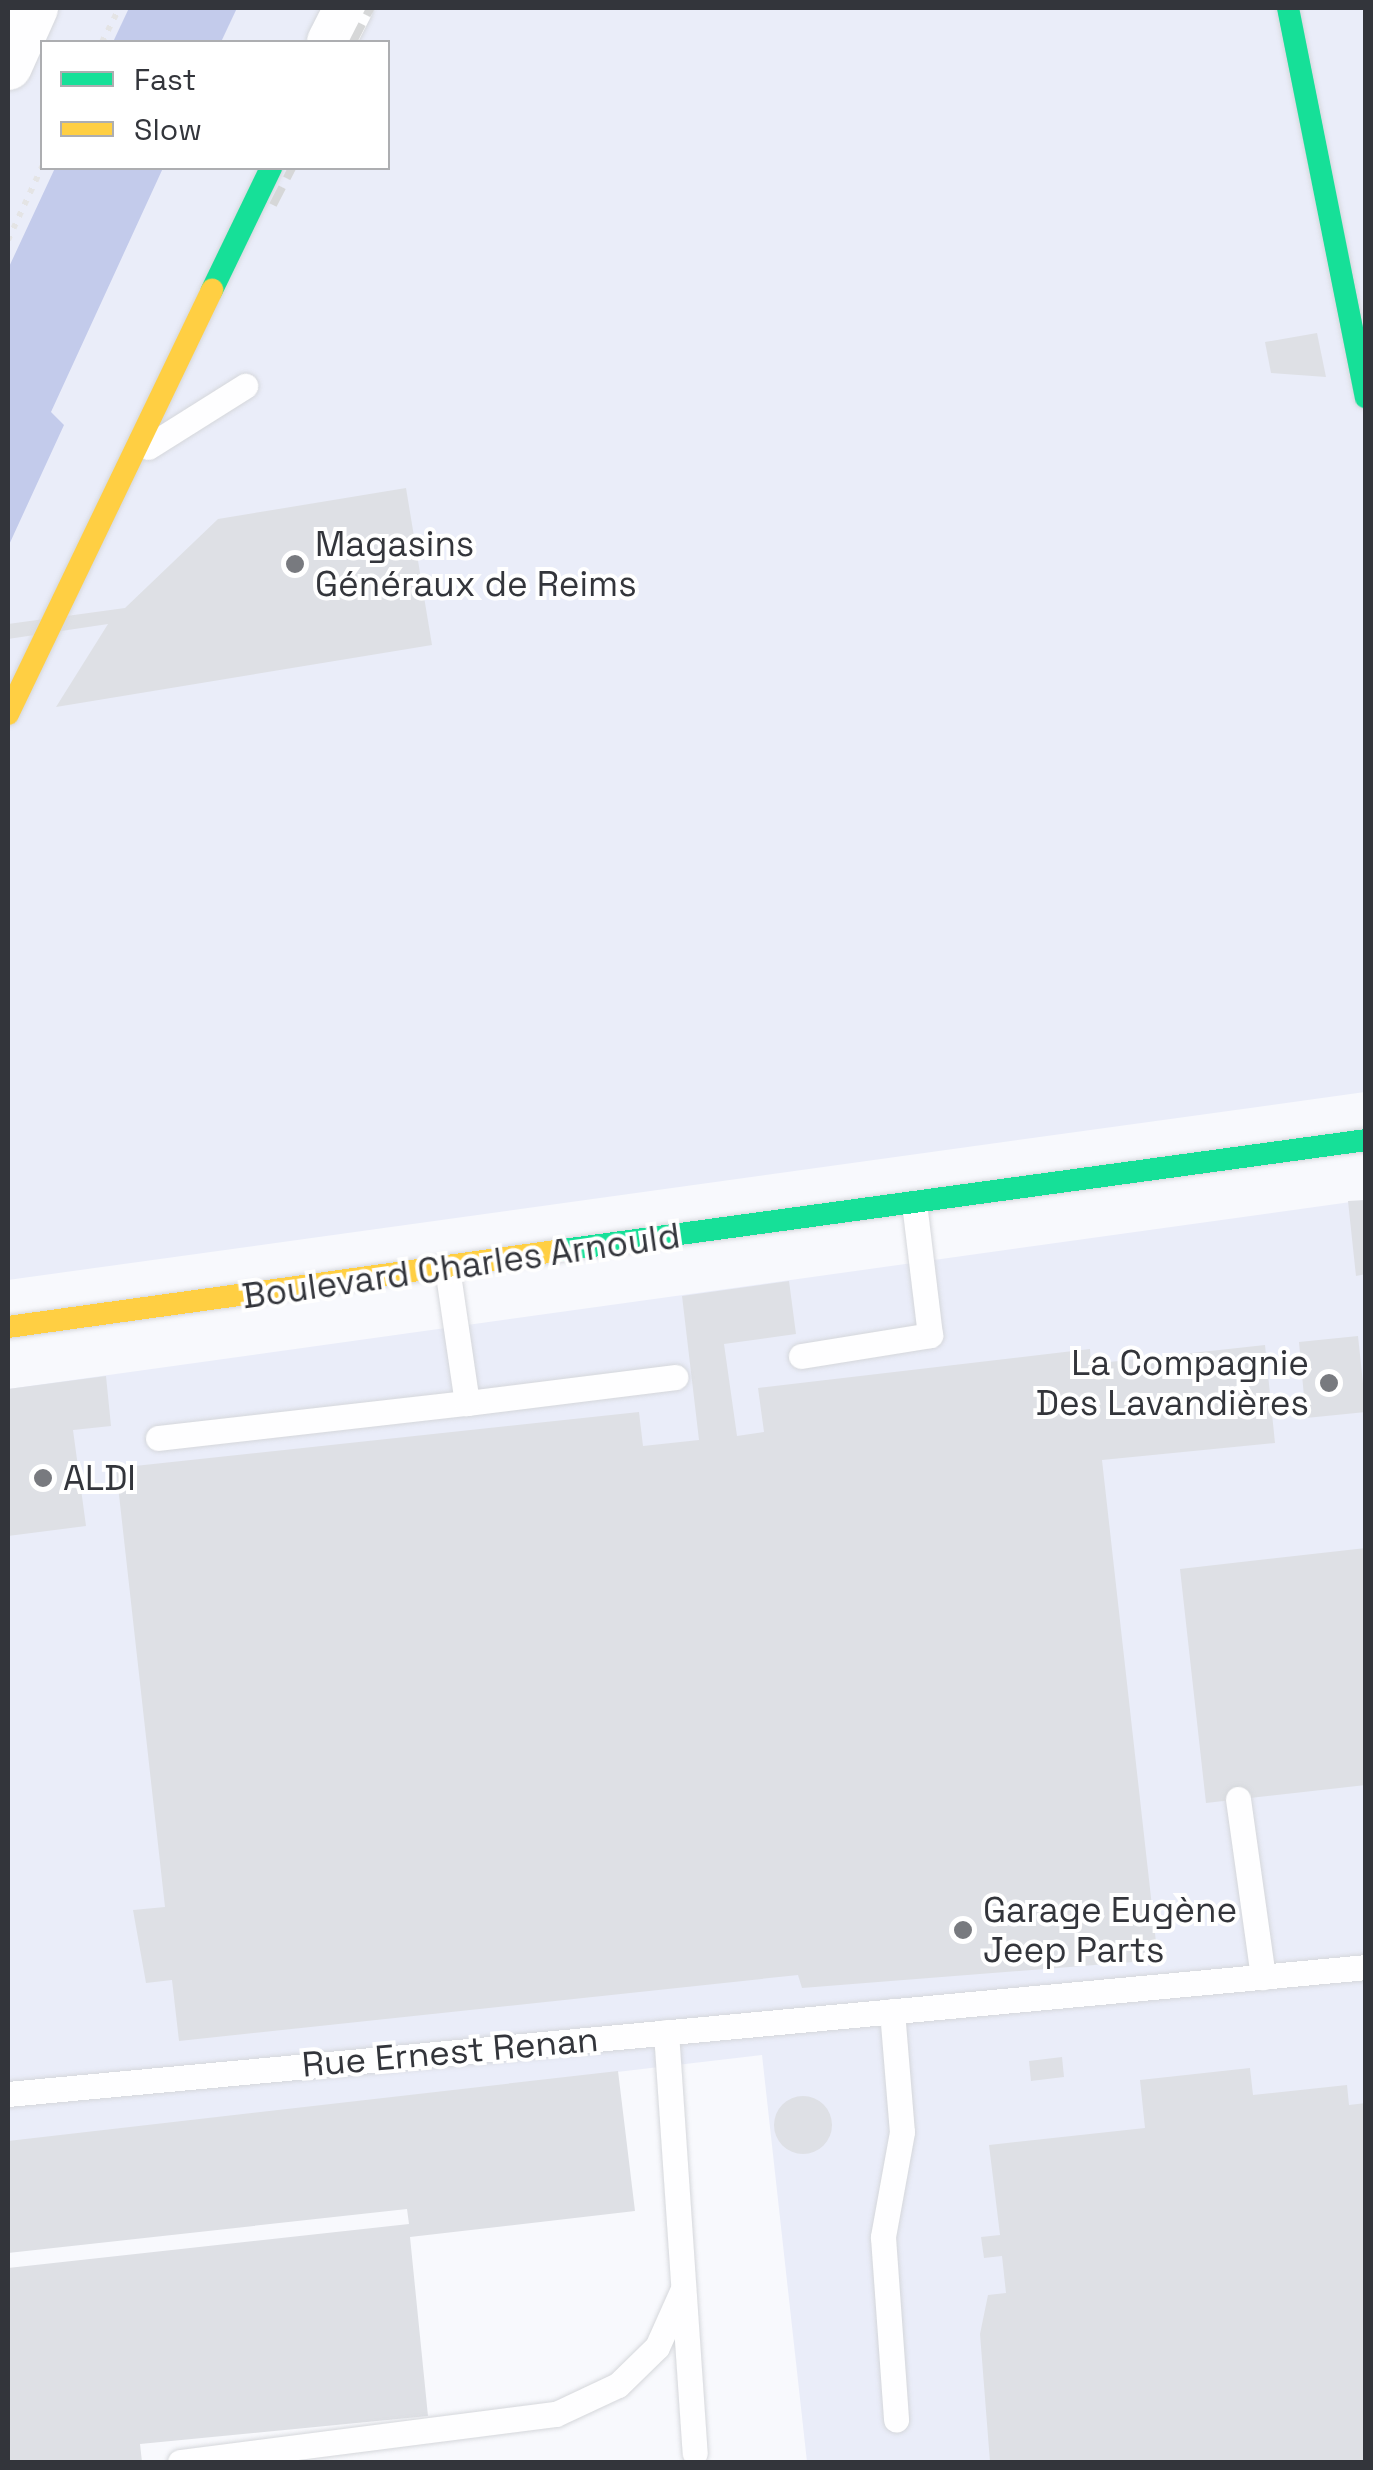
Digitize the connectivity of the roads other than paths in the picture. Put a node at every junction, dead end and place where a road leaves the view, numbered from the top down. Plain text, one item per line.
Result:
1 (34, 8) edge
2 (348, 8) edge
3 (1288, 8) edge
4 (332, 40) edge
5 (8, 66) edge
6 (270, 170) edge
7 (245, 386) dead end
8 (1366, 397) edge
9 (131, 458) junction
10 (8, 714) edge
11 (1366, 1140) edge
12 (914, 1202) junction
13 (447, 1268) junction
14 (8, 1328) edge
15 (801, 1356) dead end
16 (675, 1377) dead end
17 (467, 1403) junction
18 (158, 1438) dead end
19 (1238, 1799) dead end
20 (1366, 1967) edge
21 (1263, 1977) junction
22 (892, 2011) junction
23 (666, 2032) junction
24 (8, 2094) edge
25 (684, 2288) junction
26 (896, 2420) dead end
27 (695, 2453) dead end
28 (180, 2462) edge

1 - 5 street
2 - 4 street
3 - 8 main road
6 - 9 main road
7 - 9 lane
9 - 10 main road
11 - 12 main road, Boulevard Charles Arnould
12 - 13 main road, Boulevard Charles Arnould
12 - 15 lane
13 - 14 main road, Boulevard Charles Arnould
13 - 17 lane
16 - 17 lane
17 - 18 lane
19 - 21 lane
20 - 21 lane, Rue Ernest Renan
21 - 22 lane, Rue Ernest Renan
22 - 23 lane, Rue Ernest Renan
22 - 26 lane
23 - 24 lane, Rue Ernest Renan
23 - 25 lane
25 - 27 lane
25 - 28 lane

